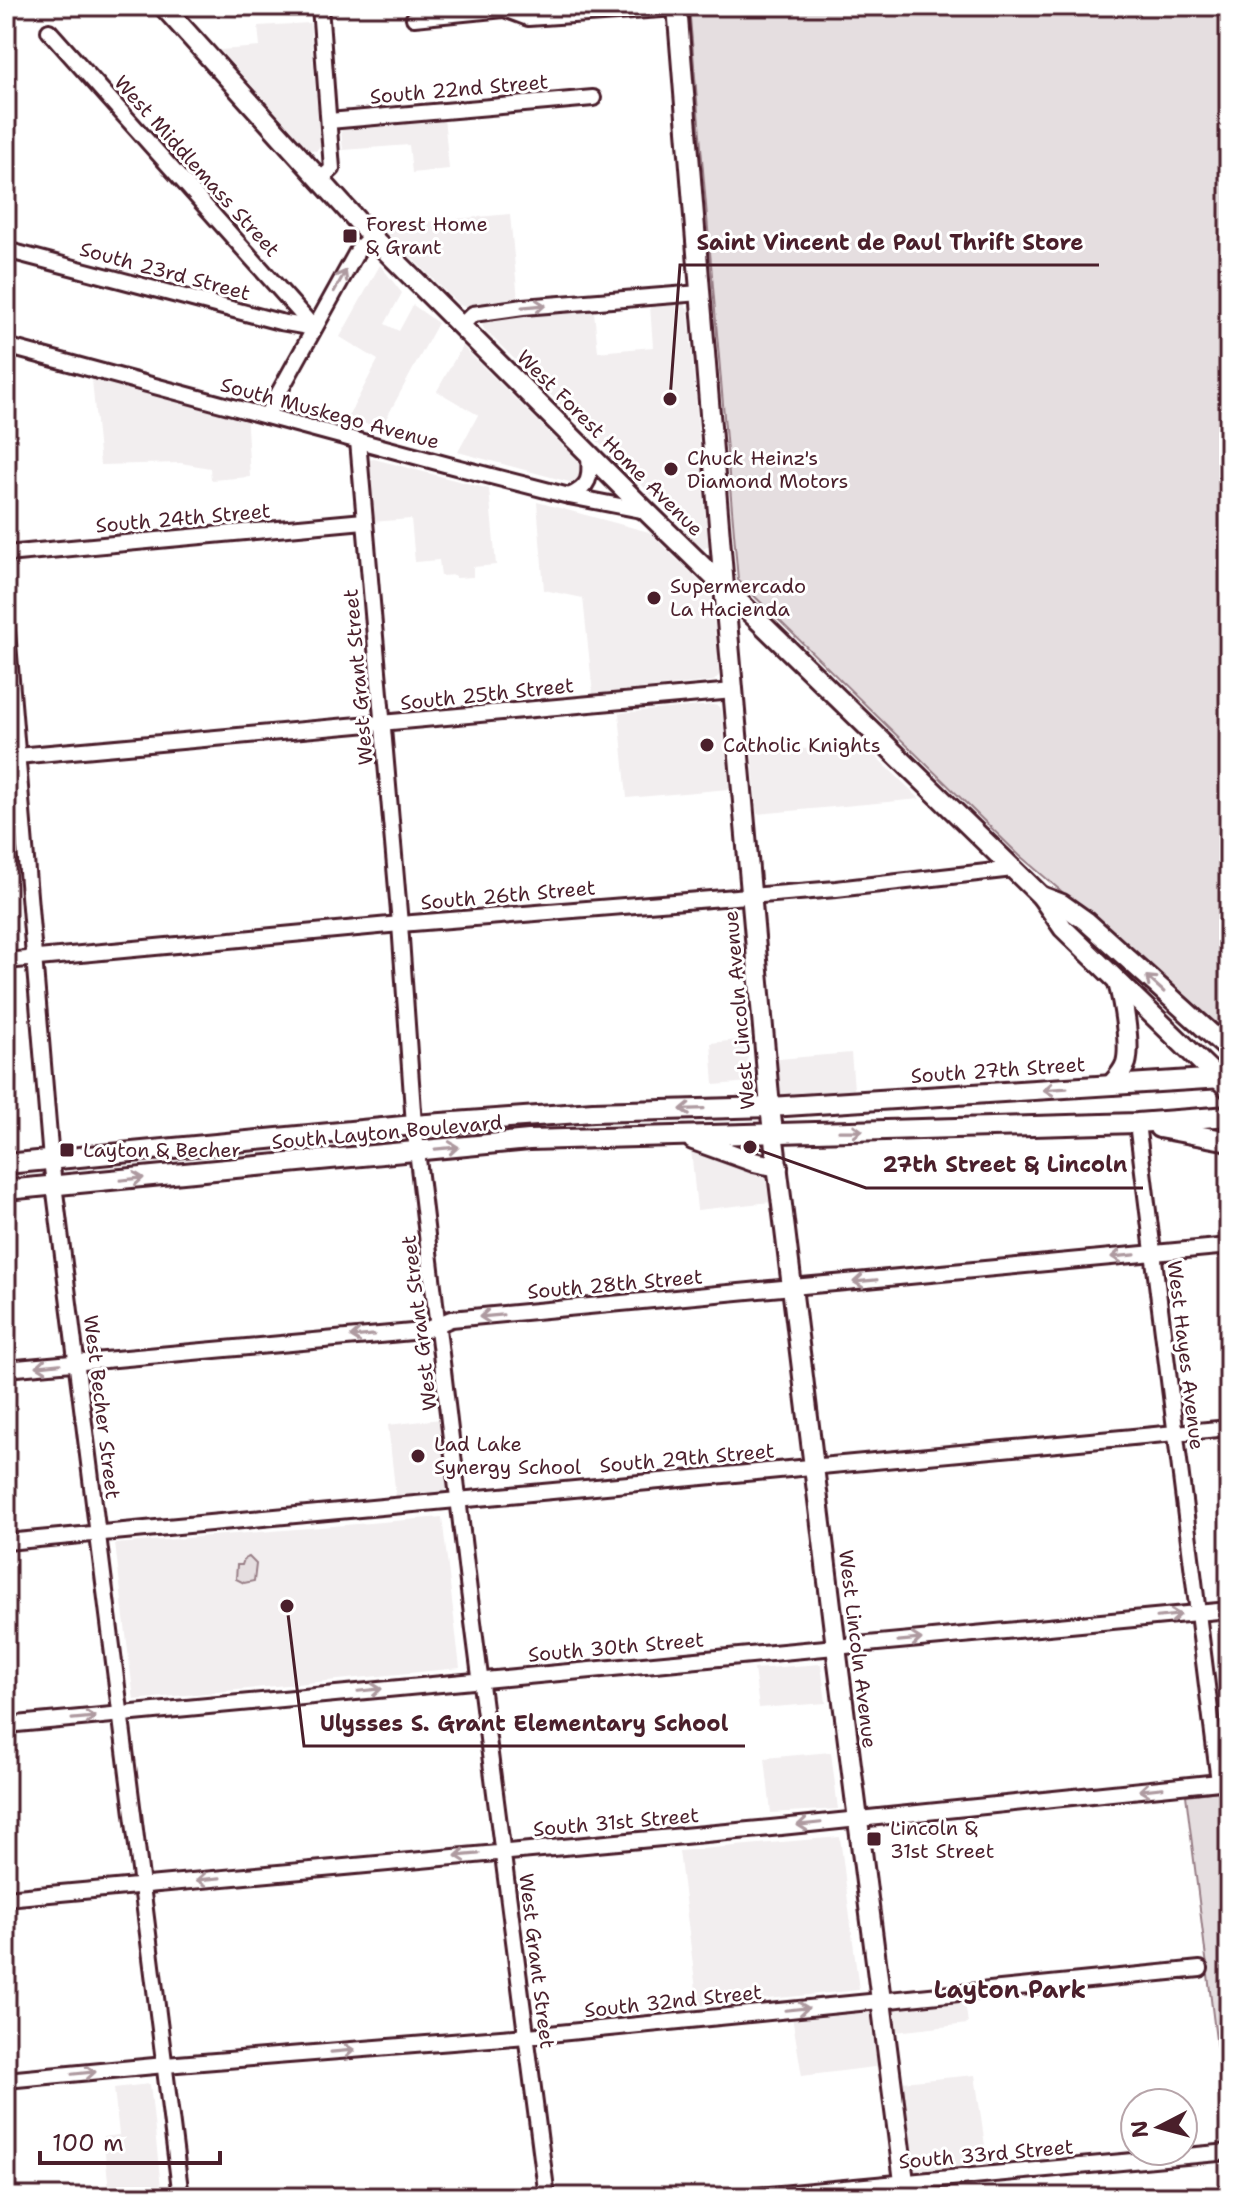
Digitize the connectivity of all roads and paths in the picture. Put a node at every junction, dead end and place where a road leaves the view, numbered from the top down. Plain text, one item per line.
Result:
1 (163, 6) edge
2 (320, 6) edge
3 (677, 7) edge
4 (414, 18) dead end
5 (49, 31) dead end
6 (593, 98) dead end
7 (329, 121) junction
8 (320, 180) junction
9 (371, 236) junction
10 (6, 250) edge
11 (700, 293) junction
12 (461, 326) junction
13 (314, 328) junction
14 (6, 346) edge
15 (266, 416) junction
16 (358, 441) junction
17 (589, 454) junction
18 (569, 496) junction
19 (646, 511) junction
20 (364, 521) junction
21 (6, 554) edge
22 (724, 587) junction
23 (6, 619) edge
24 (733, 691) junction
25 (382, 724) junction
26 (12, 756) edge
27 (1013, 869) junction
28 (751, 895) junction
29 (1041, 896) junction
30 (400, 924) junction
31 (34, 958) junction
32 (6, 961) edge
33 (1117, 981) junction
34 (1221, 1039) edge
35 (1229, 1050) edge
36 (1225, 1081) edge
37 (1111, 1085) junction
38 (770, 1107) junction
39 (1229, 1116) edge
40 (1137, 1123) junction
41 (414, 1125) junction
42 (773, 1133) junction
43 (679, 1135) junction
44 (1229, 1141) edge
45 (417, 1151) junction
46 (51, 1160) junction
47 (6, 1164) edge
48 (778, 1167) junction
49 (54, 1186) junction
50 (6, 1190) edge
51 (1229, 1246) edge
52 (1153, 1254) junction
53 (792, 1287) junction
54 (439, 1325) junction
55 (76, 1362) junction
56 (6, 1369) edge
57 (1229, 1428) edge
58 (1175, 1433) junction
59 (814, 1467) junction
60 (459, 1500) junction
61 (97, 1533) junction
62 (6, 1542) edge
63 (1229, 1610) edge
64 (1198, 1613) junction
65 (836, 1647) junction
66 (481, 1679) junction
67 (121, 1715) junction
68 (6, 1725) edge
69 (1224, 1781) edge
70 (857, 1819) junction
71 (503, 1852) junction
72 (142, 1885) junction
73 (6, 1898) edge
74 (1200, 1969) dead end
75 (881, 2001) junction
76 (527, 2036) junction
77 (165, 2065) junction
78 (6, 2080) edge
79 (1229, 2152) edge
80 (906, 2189) edge
81 (181, 2197) edge
82 (547, 2197) edge
83 (747, 2197) edge

1 - 8 main road, West Forest Home Avenue
2 - 7 street
3 - 4 street
3 - 11 main road, West Lincoln Avenue
5 - 13 street, West Middlemass Street
6 - 7 street, South 22nd Street
7 - 8 street
8 - 9 main road, West Forest Home Avenue
9 - 12 main road, West Forest Home Avenue
13 -> 9 street
10 - 13 street, South 23rd Street
12 -> 11 street
11 - 22 main road, West Lincoln Avenue
12 - 17 main road, West Forest Home Avenue
13 - 15 street
14 - 15 street, South Muskego Avenue
15 - 16 street, South Muskego Avenue
16 - 18 street, South Muskego Avenue
16 - 20 street, West Grant Street
17 - 18 street
17 - 19 main road, West Forest Home Avenue
18 - 19 street, South Muskego Avenue
19 - 22 main road, West Forest Home Avenue
20 - 21 street, South 24th Street
20 - 25 street, West Grant Street
22 - 24 main road, West Lincoln Avenue
22 - 27 main road, West Forest Home Avenue
23 - 26 street, West Becher Street
24 - 25 street, South 25th Street
24 - 28 main road, West Lincoln Avenue
25 - 26 street, South 25th Street
25 - 30 street, West Grant Street
26 - 31 street, West Becher Street
27 - 28 street, South 26th Street
27 - 29 main road, West Forest Home Avenue
28 - 30 street, South 26th Street
28 - 38 main road, West Lincoln Avenue
29 - 33 main road, West Forest Home Avenue
34 -> 29 main road, West Forest Home Avenue
30 - 31 street, South 26th Street
30 - 41 street, West Grant Street
31 - 32 street, South 26th Street
31 - 46 street, West Becher Street
33 - 36 main road, West Forest Home Avenue
33 - 37 main road
34 - 35 main road, West Forest Home Avenue
36 - 37 main road, South 27th Street
37 -> 38 main road, South 27th Street
38 -> 41 main road, South Layton Boulevard
38 - 42 main road, West Lincoln Avenue
39 - 40 main road
42 -> 40 main road
40 - 44 main road
40 - 52 street, West Hayes Avenue
41 - 45 street, West Grant Street
41 - 46 main road, South Layton Boulevard
42 - 43 main road, South Layton Boulevard
42 - 48 main road, West Lincoln Avenue
45 -> 43 main road, South Layton Boulevard
43 - 48 main road
49 -> 45 main road, South Layton Boulevard
45 - 54 street, West Grant Street
46 - 47 main road, South Layton Boulevard
46 - 49 street, West Becher Street
48 - 53 main road, West Lincoln Avenue
49 - 50 main road, South Layton Boulevard
49 - 55 street, West Becher Street
51 - 52 street, South 28th Street
52 -> 53 street, South 28th Street
52 - 58 street, West Hayes Avenue
53 -> 54 street, South 28th Street
53 - 59 main road, West Lincoln Avenue
54 -> 55 street, South 28th Street
54 - 60 street, West Grant Street
55 -> 56 street, South 28th Street
55 - 61 street, West Becher Street
57 - 58 street, South 29th Street
58 - 59 street, South 29th Street
58 - 64 street, West Hayes Avenue
59 - 60 street, South 29th Street
59 - 65 main road, West Lincoln Avenue
60 - 61 street, South 29th Street
60 - 66 street, West Grant Street
61 - 62 street, South 29th Street
61 - 67 street, West Becher Street
63 - 64 street, South 30th Street
65 -> 64 street, South 30th Street
64 - 69 street, West Hayes Avenue
65 - 66 street, South 30th Street
65 - 70 main road, West Lincoln Avenue
67 -> 66 street, South 30th Street
66 - 71 street, West Grant Street
68 -> 67 street, South 30th Street
67 - 72 street, West Becher Street
69 -> 70 street, South 31st Street
70 -> 71 street, South 31st Street
70 - 75 main road, West Lincoln Avenue
71 -> 72 street, South 31st Street
71 - 76 street, West Grant Street
72 - 73 street, South 31st Street
72 - 77 street, West Becher Street
74 - 75 street, South 32nd Street
76 -> 75 street, South 32nd Street
75 - 80 main road, West Lincoln Avenue
77 -> 76 street, South 32nd Street
76 - 82 street, West Grant Street
78 -> 77 street, South 32nd Street
77 - 81 street, West Becher Street
79 - 80 street, South 33rd Street
80 - 83 street, South 33rd Street

